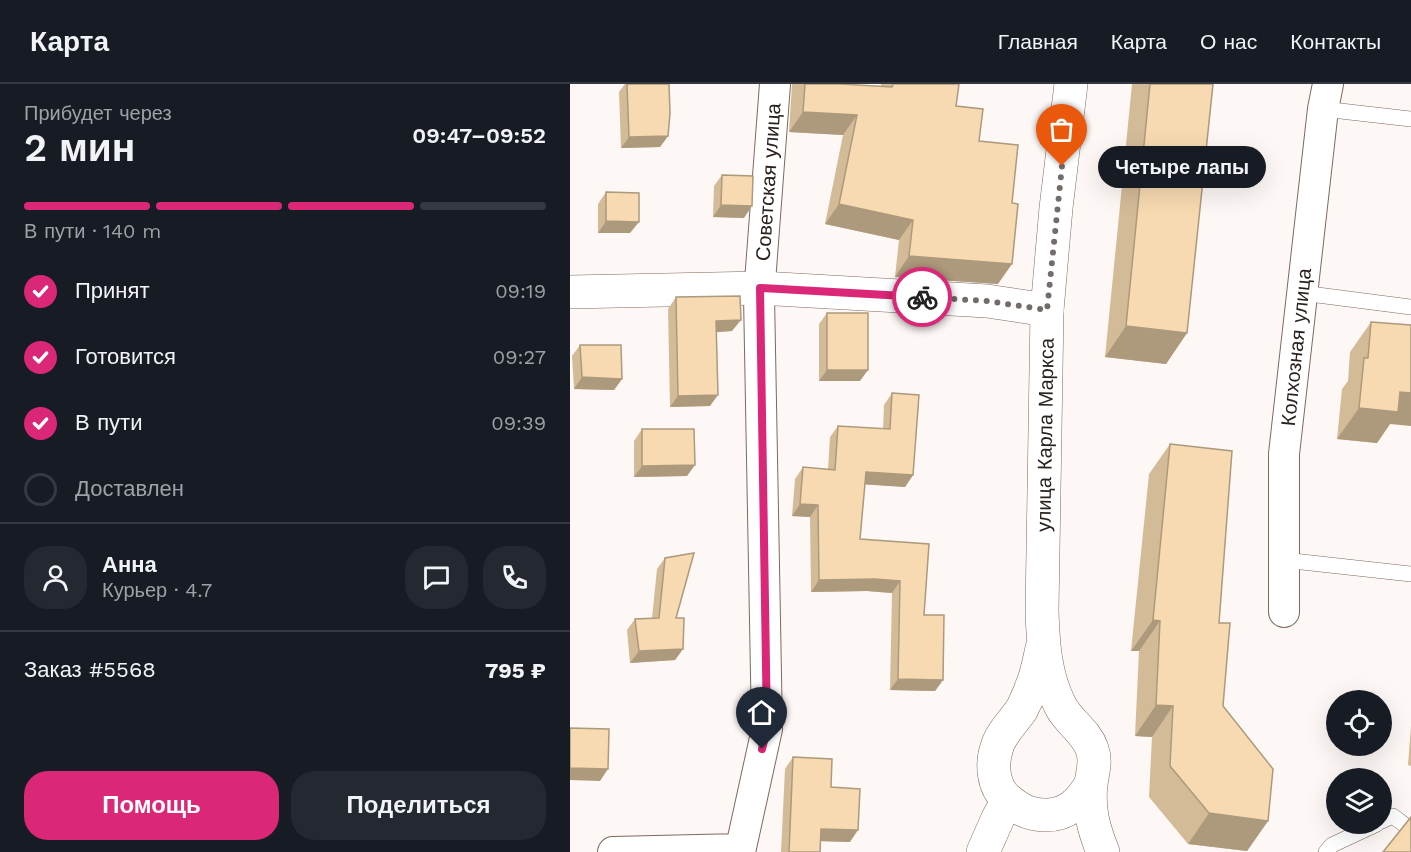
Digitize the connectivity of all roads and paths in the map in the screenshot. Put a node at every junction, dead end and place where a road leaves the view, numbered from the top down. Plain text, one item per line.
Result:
1 (775, 84) edge
2 (1071, 84) edge
3 (1326, 96) edge
4 (1411, 119) edge
5 (760, 288) junction
6 (570, 292) edge
7 (1302, 293) junction
8 (1411, 307) edge
9 (1047, 310) junction
10 (1284, 560) junction
11 (1411, 574) edge
12 (1284, 612) dead end
13 (1043, 643) junction
14 (1071, 722) junction
15 (1007, 730) junction
16 (1091, 784) junction
17 (1008, 800) junction
18 (1051, 816) junction
19 (1392, 816) edge
20 (1411, 830) edge
21 (1356, 834) edge
22 (740, 850) edge
23 (613, 852) edge
24 (983, 852) edge
25 (1101, 852) edge
26 (1326, 852) edge

1 - 5 street, Советская улица
2 - 9 main road, улица Карла Маркса
3 - 4 lane
3 - 7 street, Колхозная улица
5 - 6 main road
5 - 9 main road
5 - 22 street, Советская улица
7 - 8 lane
7 - 10 street, Колхозная улица
9 - 13 main road, улица Карла Маркса
10 - 11 lane
10 - 12 street, Колхозная улица
13 - 14 main road, улица Карла Маркса
13 - 15 main road, улица Карла Маркса
14 - 15 main road
14 - 16 main road, улица Карла Маркса
15 - 17 main road, улица Карла Маркса
16 - 18 main road
16 - 25 main road, улица Карла Маркса
17 - 18 main road, улица Карла Маркса
17 - 24 main road
18 - 25 main road, улица Карла Маркса
19 - 20 lane
21 - 26 lane
22 - 23 street

